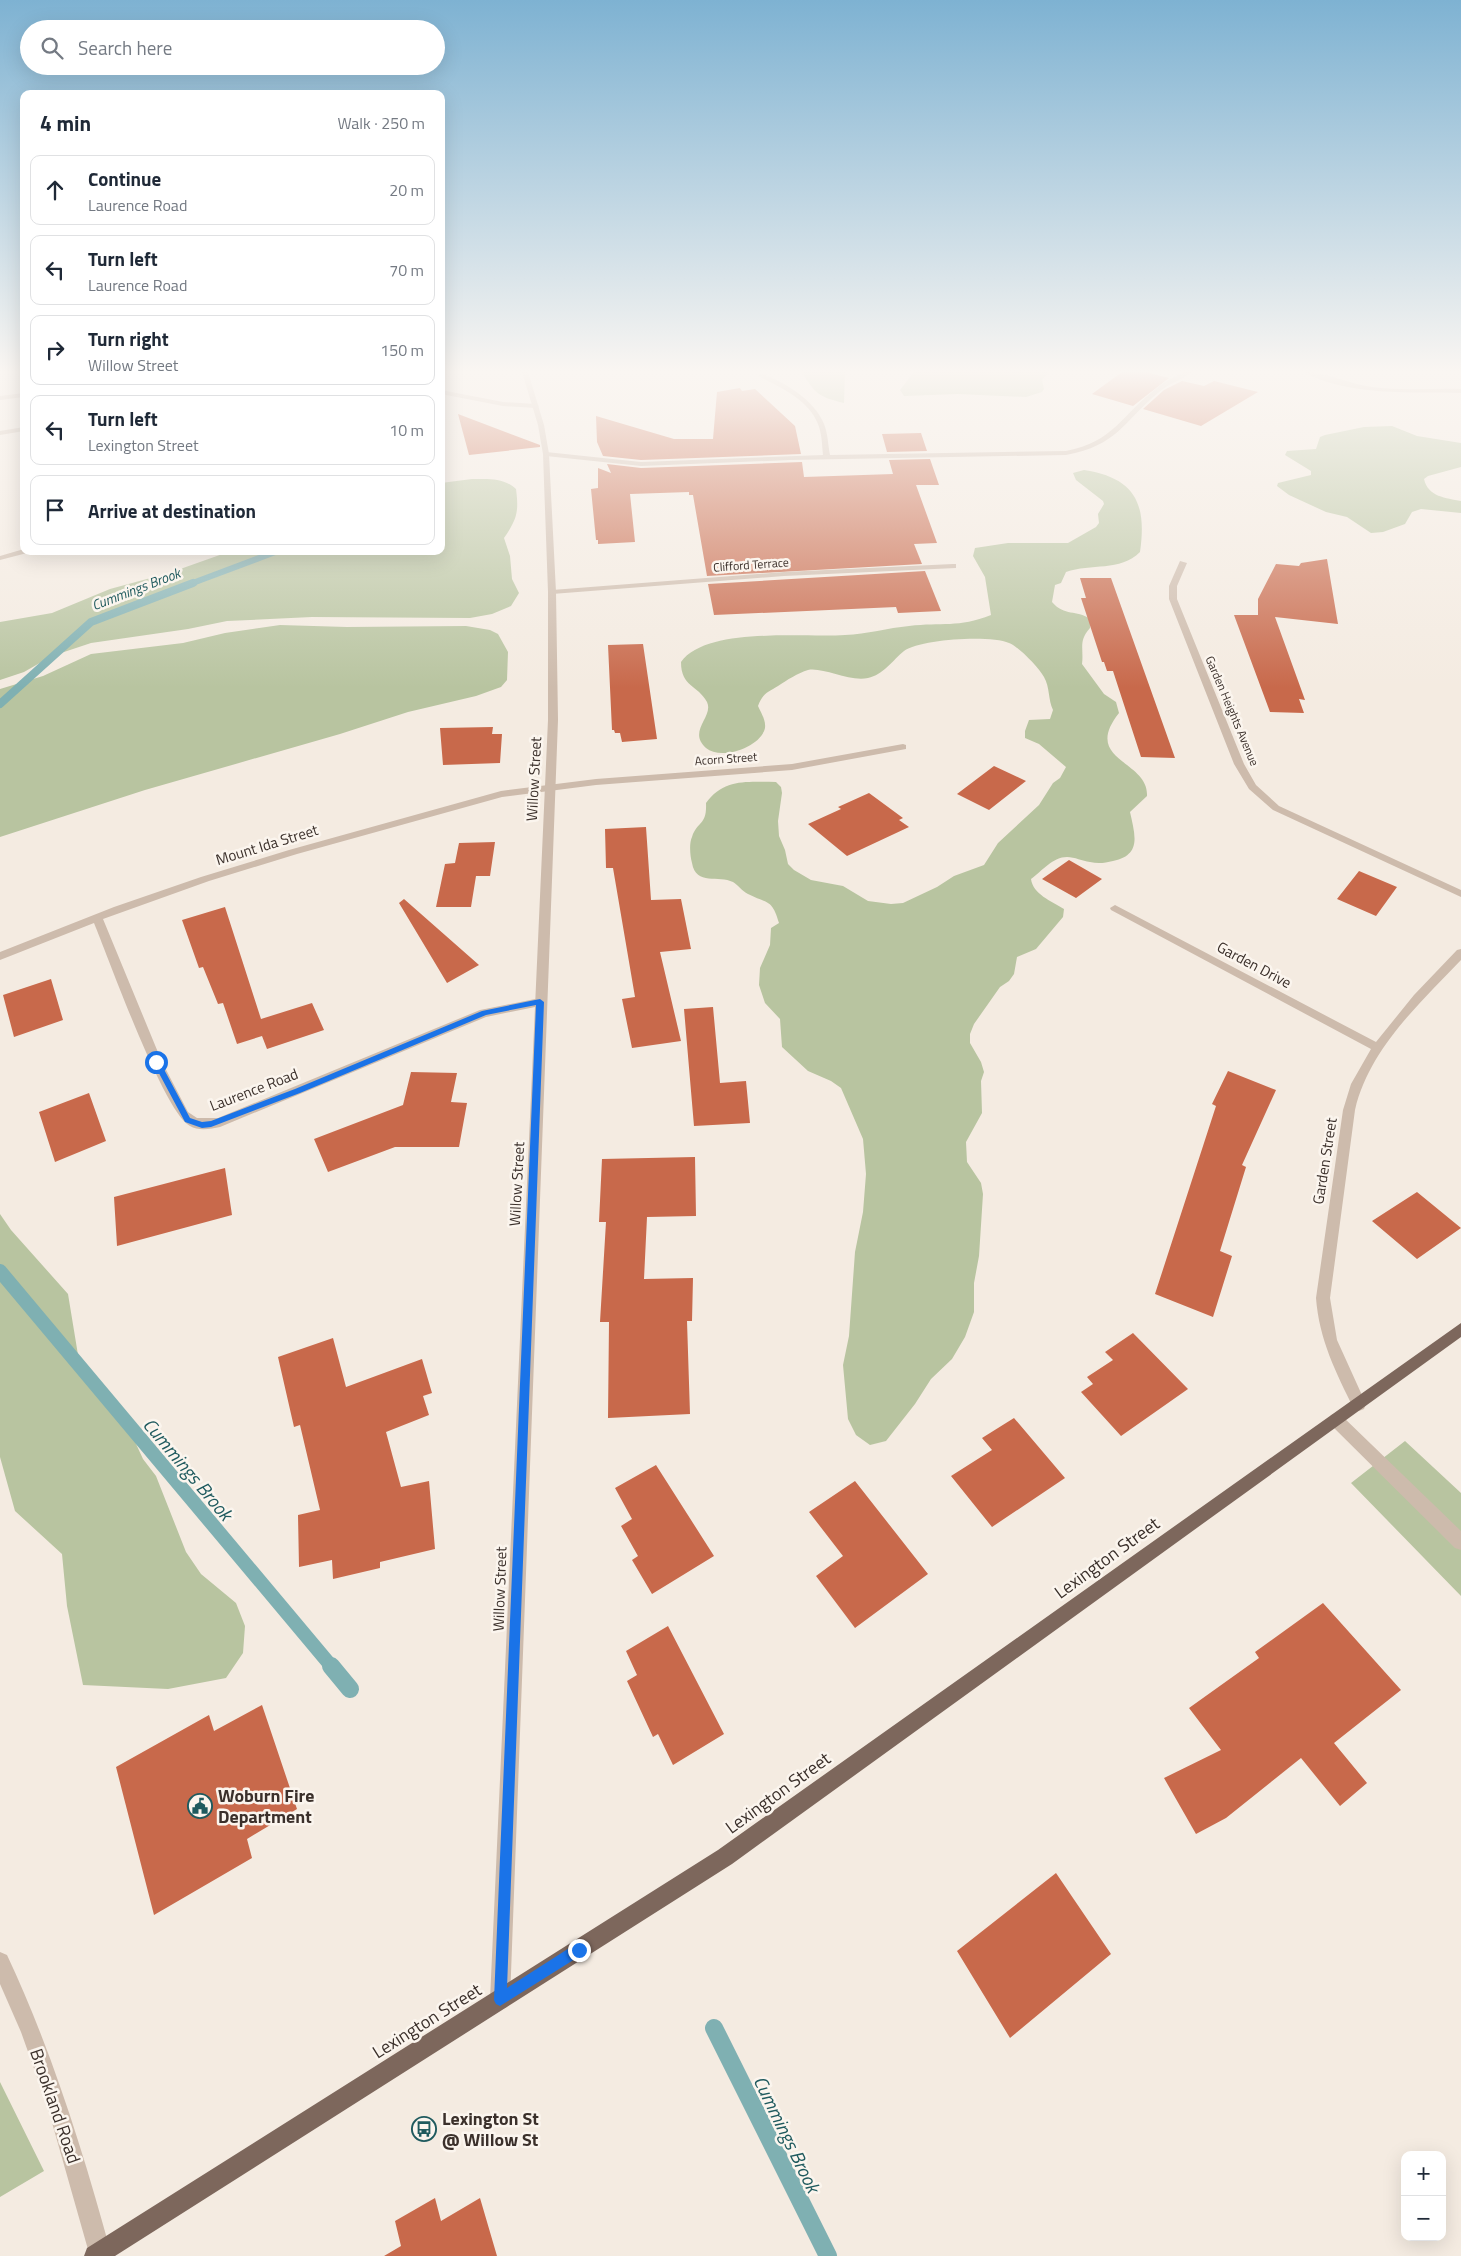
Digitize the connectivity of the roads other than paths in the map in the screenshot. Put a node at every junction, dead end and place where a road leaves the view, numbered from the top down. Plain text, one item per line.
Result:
1 (547, 477) edge
2 (20, 552) edge
3 (0, 558) edge
4 (1183, 563) dead end
5 (953, 566) dead end
6 (552, 592) junction
7 (903, 748) dead end
8 (550, 787) junction
9 (1461, 894) edge
10 (1115, 908) dead end
11 (97, 917) junction
12 (1461, 953) edge
13 (0, 956) edge
14 (540, 1002) junction
15 (1378, 1048) junction
16 (1461, 1329) edge
17 (1359, 1404) junction
18 (1336, 1420) junction
19 (1461, 1542) edge
20 (0, 1962) edge
21 (500, 2000) junction
22 (97, 2255) edge

1 - 6 street, Willow Street
2 - 3 street
4 - 9 street, Garden Heights Avenue
5 - 6 street, Clifford Terrace
6 - 8 street, Willow Street
7 - 8 street, Acorn Street
8 - 11 street, Mount Ida Street
8 - 14 street, Willow Street
10 - 15 street, Garden Drive
11 - 13 street, Mount Ida Street
11 - 14 street, Laurence Road
12 - 15 street, Garden Street
14 - 21 street, Willow Street
15 - 17 street, Garden Street
16 - 17 main road, Lexington Street
17 - 18 main road, Lexington Street
18 - 19 street
18 - 21 main road, Lexington Street
20 - 22 street, Brookland Road
21 - 22 main road, Lexington Street

